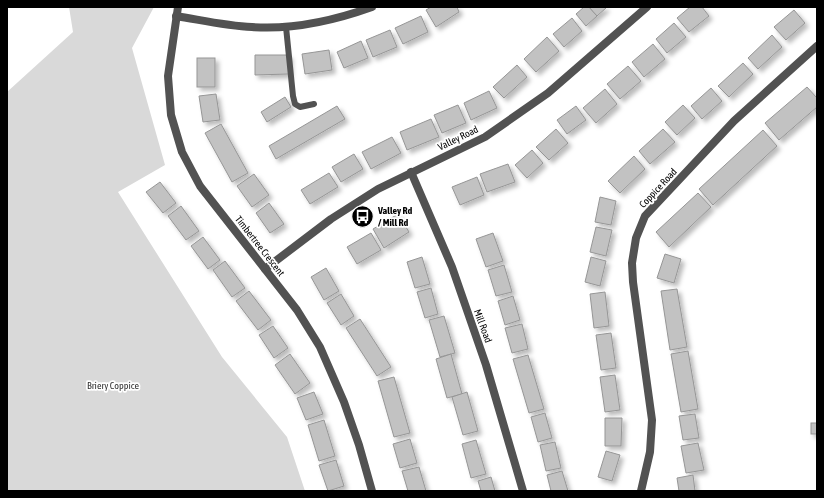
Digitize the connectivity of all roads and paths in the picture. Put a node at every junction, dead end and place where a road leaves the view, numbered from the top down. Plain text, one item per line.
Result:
1 (178, 7) edge
2 (372, 7) edge
3 (647, 7) edge
4 (362, 9) edge
5 (176, 16) junction
6 (286, 27) junction
7 (817, 46) edge
8 (314, 104) dead end
9 (411, 172) junction
10 (265, 269) junction
11 (372, 491) edge
12 (523, 491) edge
13 (641, 491) edge

1 - 5 street, Timbertree Crescent
2 - 4 street
3 - 9 street, Valley Road
4 - 6 street
5 - 6 street
5 - 10 street, Timbertree Crescent
6 - 8 lane
7 - 13 street, Coppice Road
9 - 10 street, Valley Road
9 - 12 street, Mill Road
10 - 11 street, Timbertree Crescent

